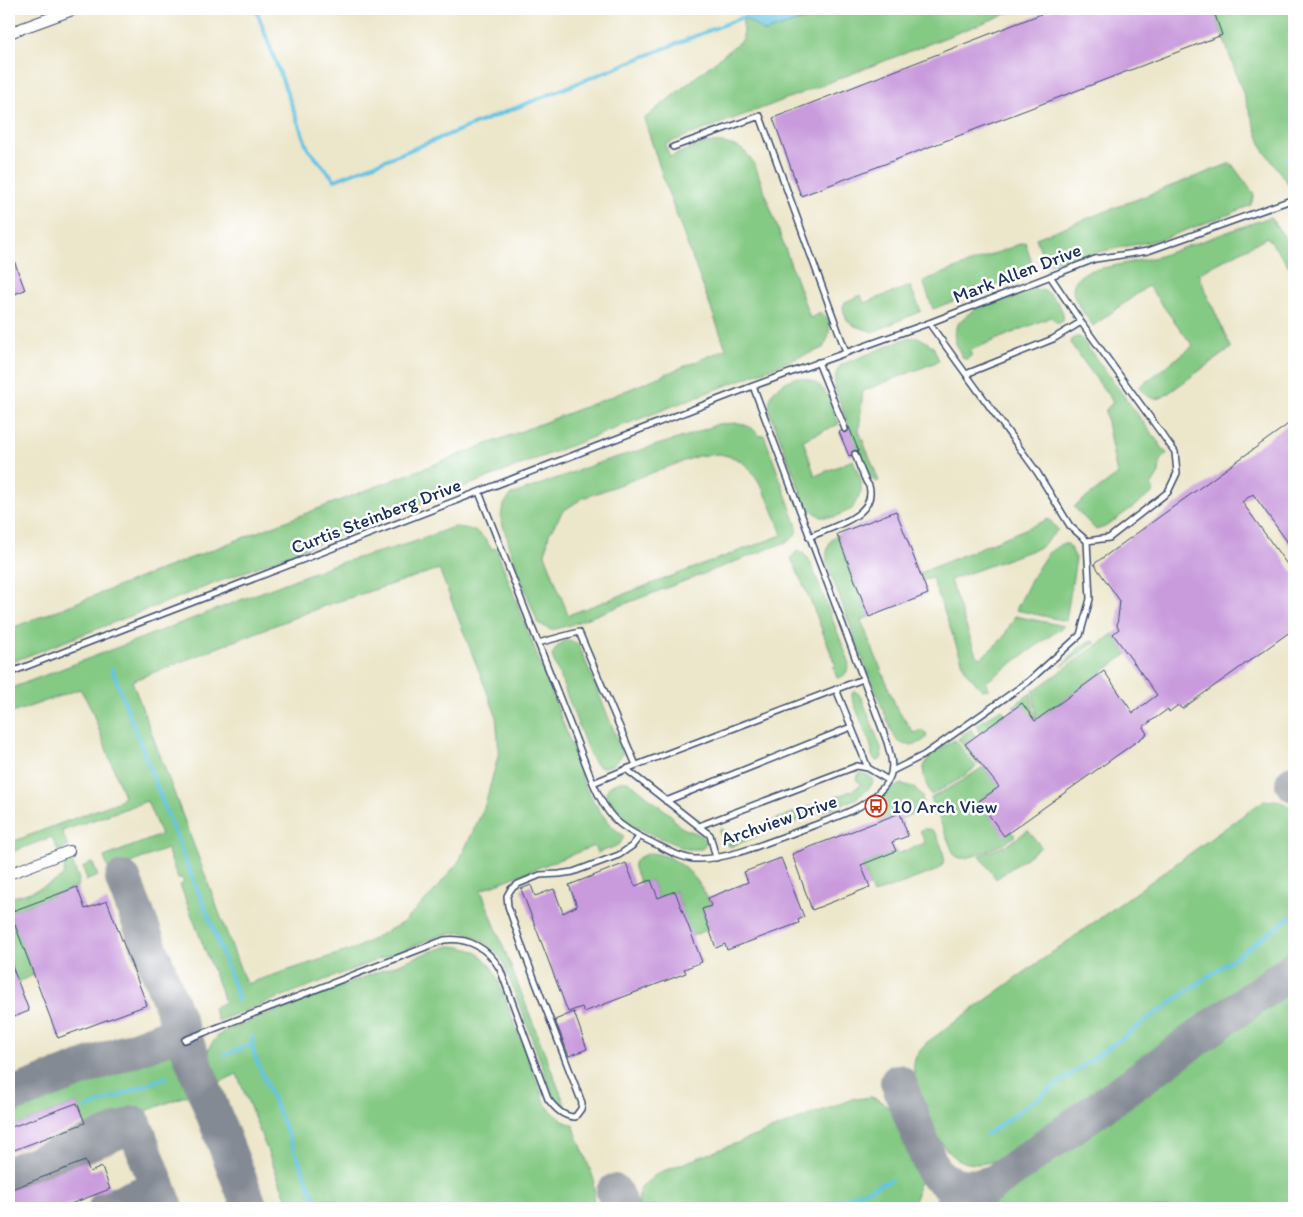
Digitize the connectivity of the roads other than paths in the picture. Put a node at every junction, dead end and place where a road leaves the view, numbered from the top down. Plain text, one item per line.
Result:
1 (75, 9) edge
2 (9, 33) edge
3 (673, 147) dead end
4 (1294, 199) edge
5 (1050, 276) junction
6 (1081, 322) junction
7 (929, 323) junction
8 (846, 352) junction
9 (818, 362) junction
10 (966, 374) junction
11 (753, 386) junction
12 (845, 429) dead end
13 (855, 454) dead end
14 (479, 492) junction
15 (809, 537) junction
16 (1087, 542) junction
17 (538, 643) junction
18 (9, 673) edge
19 (863, 679) junction
20 (836, 689) junction
21 (851, 727) junction
22 (636, 765) junction
23 (868, 768) junction
24 (626, 769) junction
25 (892, 771) junction
26 (888, 780) junction
27 (593, 783) junction
28 (666, 801) junction
29 (699, 826) junction
30 (639, 837) junction
31 (69, 851) dead end
32 (716, 858) junction
33 (9, 874) edge
34 (185, 1040) dead end

1 - 2 street
3 - 8 lane
4 - 5 lane, Mark Allen Drive
5 - 6 lane
5 - 7 lane, Mark Allen Drive
6 - 10 lane
6 - 16 lane
7 - 8 lane, Mark Allen Drive
7 - 10 lane
8 - 9 lane, Mark Allen Drive
9 - 11 lane, Mark Allen Drive
9 - 12 lane
10 - 16 lane
11 - 14 lane, Curtis Steinberg Drive
11 - 15 lane
13 - 15 lane
14 - 17 lane, Archview Drive
14 - 18 lane, Curtis Steinberg Drive
15 - 19 lane
16 - 25 lane
17 - 22 lane
17 - 27 lane, Archview Drive
19 - 20 lane
19 - 25 lane
20 - 21 lane
20 - 22 lane
21 - 23 lane
21 - 28 lane
22 - 24 lane
23 - 26 lane
23 - 29 lane
24 - 27 lane
24 - 28 lane
25 - 26 lane, Archview Drive
26 - 32 lane, Archview Drive
27 - 30 lane, Archview Drive
28 - 29 lane
29 - 32 lane
30 - 32 lane, Archview Drive
30 - 34 lane
31 - 33 street

